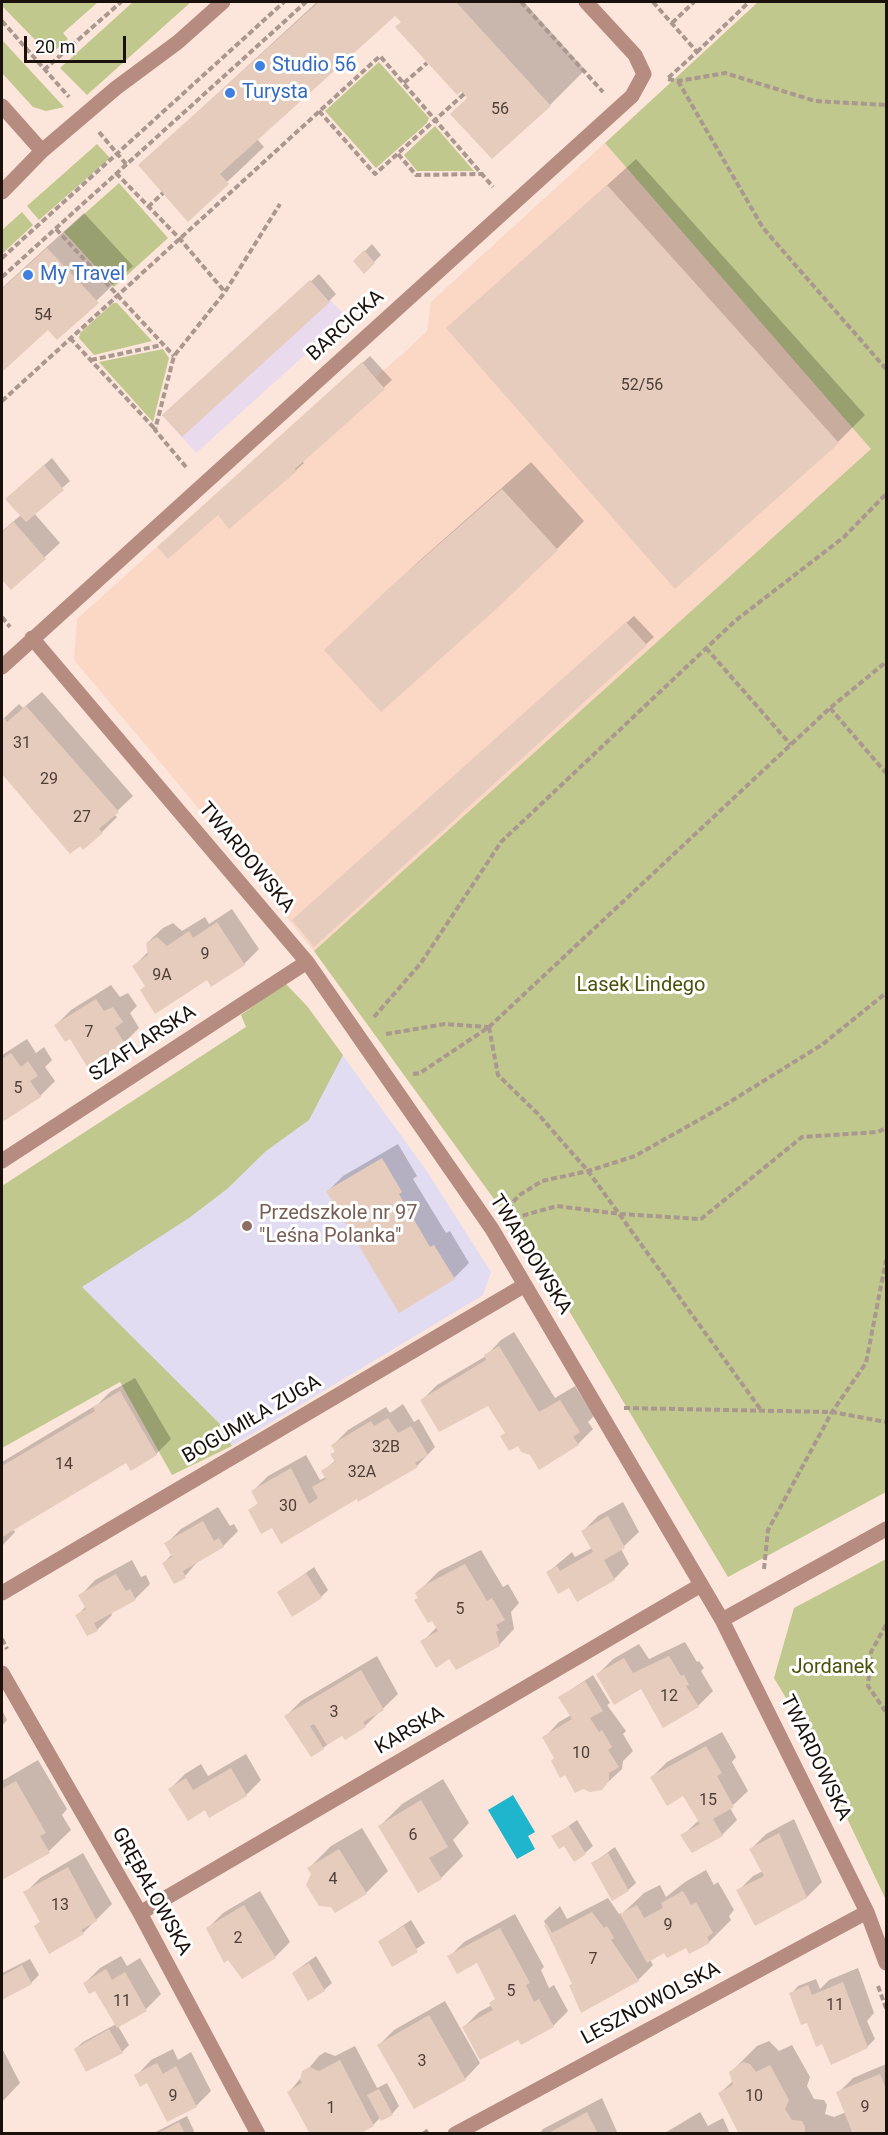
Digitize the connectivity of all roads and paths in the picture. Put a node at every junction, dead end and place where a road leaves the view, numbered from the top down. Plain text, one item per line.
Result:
1 (121, 2) edge
2 (223, 2) edge
3 (284, 2) edge
4 (306, 2) edge
5 (521, 2) edge
6 (586, 2) edge
7 (653, 2) edge
8 (694, 2) edge
9 (749, 2) edge
10 (2, 21) edge
11 (672, 23) junction
12 (697, 52) junction
13 (427, 63) dead end
14 (44, 70) junction
15 (644, 74) junction
16 (668, 79) junction
17 (678, 81) junction
18 (404, 83) junction
19 (464, 94) dead end
20 (597, 102) dead end
21 (886, 105) edge
22 (2, 106) edge
23 (319, 111) junction
24 (85, 115) junction
25 (436, 120) junction
26 (42, 151) junction
27 (117, 153) junction
28 (398, 154) junction
29 (126, 164) junction
30 (116, 172) junction
31 (482, 174) junction
32 (2, 192) edge
33 (497, 192) dead end
34 (163, 193) dead end
35 (280, 204) dead end
36 (148, 207) junction
37 (56, 229) junction
38 (180, 239) junction
39 (2, 258) edge
40 (2, 277) edge
41 (225, 292) junction
42 (116, 296) junction
43 (70, 338) junction
44 (163, 344) junction
45 (174, 356) junction
46 (91, 360) junction
47 (886, 369) edge
48 (2, 401) edge
49 (155, 430) junction
50 (189, 470) dead end
51 (886, 494) edge
52 (2, 617) edge
53 (20, 622) dead end
54 (13, 630) junction
55 (8, 636) dead end
56 (32, 638) junction
57 (706, 648) junction
58 (886, 662) edge
59 (2, 666) edge
60 (830, 708) junction
61 (791, 745) junction
62 (886, 773) edge
63 (307, 962) junction
64 (886, 993) edge
65 (372, 1019) dead end
66 (489, 1027) junction
67 (382, 1035) dead end
68 (420, 1073) dead end
69 (886, 1128) edge
70 (2, 1161) edge
71 (588, 1171) junction
72 (620, 1214) junction
73 (886, 1260) edge
74 (525, 1285) junction
75 (624, 1408) dead end
76 (761, 1410) junction
77 (832, 1412) junction
78 (886, 1422) edge
79 (886, 1529) edge
80 (701, 1585) junction
81 (2, 1593) edge
82 (761, 1599) junction
83 (722, 1620) junction
84 (886, 1625) edge
85 (2, 1673) edge
86 (886, 1712) edge
87 (867, 1912) junction
88 (140, 1913) junction
89 (886, 1963) edge
90 (433, 2128) dead end
91 (258, 2133) edge
92 (423, 2133) edge
93 (455, 2133) edge

1 - 14 path
2 - 24 street
3 - 27 path
4 - 29 path
5 - 20 path
6 - 15 street
7 - 11 path
8 - 11 path
9 - 12 path
10 - 14 path
11 - 12 path
12 - 16 path
13 - 18 path
14 - 24 path
15 - 16 path
15 - 56 street, BARCICKA
16 - 17 path
17 - 21 path
17 - 47 path
18 - 23 path
18 - 25 path
19 - 25 path
22 - 26 street
23 - 28 path
23 - 38 path
24 - 26 street
24 - 27 path
25 - 28 path
25 - 31 path
26 - 32 street
27 - 29 path
27 - 39 path
28 - 31 path
29 - 30 path
30 - 36 path
30 - 37 path
31 - 33 path
34 - 36 path
35 - 41 path
36 - 38 path
37 - 40 path
37 - 42 path
38 - 41 path
38 - 42 path
41 - 45 path
42 - 43 path
42 - 44 path
43 - 46 path
43 - 48 path
44 - 45 path
44 - 46 path
45 - 49 path
46 - 49 path
49 - 50 path
51 - 57 path
52 - 54 path
53 - 54 path
54 - 55 path
56 - 59 street, BARCICKA
56 - 63 street, TWARDOWSKA
57 - 61 path
57 - 65 path
58 - 60 path
60 - 61 path
60 - 62 path
61 - 66 path
63 - 70 street, SZAFLARSKA
63 - 74 street, TWARDOWSKA
64 - 71 path
66 - 67 path
66 - 68 path
66 - 71 path
69 - 72 path
71 - 72 path
71 - 72 path
72 - 76 path
73 - 77 path
74 - 80 street, TWARDOWSKA
74 - 81 street, BOGUMIŁA ZUGA
75 - 76 path
76 - 77 path
77 - 78 path
77 - 82 path
79 - 82 street
80 - 83 street, TWARDOWSKA
80 - 88 street, KARSKA
82 - 83 street
83 - 87 street, TWARDOWSKA
84 - 86 path
85 - 88 street, GRĘBAŁOWSKA
87 - 89 street, TWARDOWSKA
87 - 93 street, LESZNOWOLSKA
88 - 91 street, GRĘBAŁOWSKA
90 - 92 path

